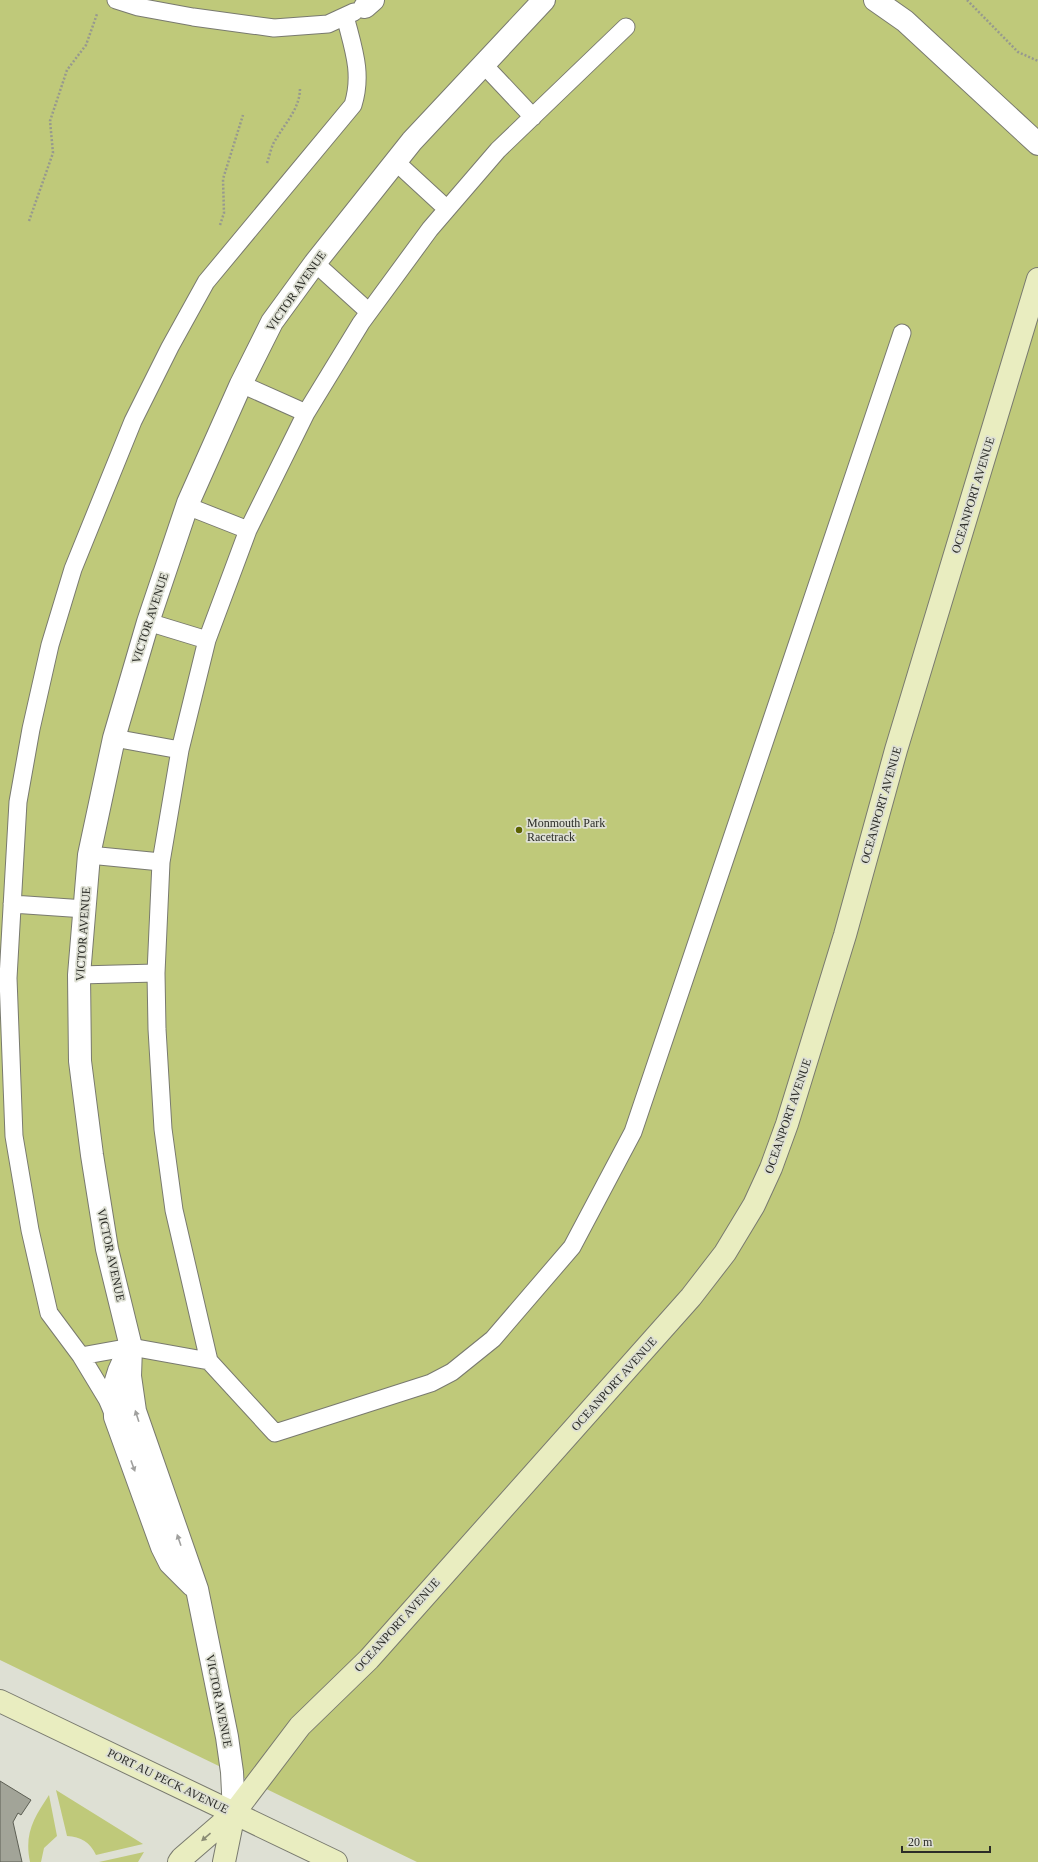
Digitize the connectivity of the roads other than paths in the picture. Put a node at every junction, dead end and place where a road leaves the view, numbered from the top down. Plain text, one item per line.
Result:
1 (116, 0) edge
2 (544, 0) edge
3 (875, 0) edge
4 (369, 4) edge
5 (345, 16) junction
6 (626, 27) dead end
7 (483, 64) junction
8 (533, 117) junction
9 (1038, 144) edge
10 (396, 162) junction
11 (447, 209) junction
12 (315, 263) junction
13 (1038, 279) edge
14 (369, 312) junction
15 (902, 333) dead end
16 (240, 384) junction
17 (306, 413) junction
18 (187, 506) junction
19 (248, 530) junction
20 (148, 622) junction
21 (207, 640) junction
22 (114, 738) junction
23 (180, 750) junction
24 (89, 855) junction
25 (161, 862) junction
26 (12, 904) junction
27 (85, 909) junction
28 (156, 973) junction
29 (79, 975) junction
30 (131, 1347) junction
31 (81, 1356) junction
32 (209, 1361) junction
33 (115, 1416) junction
34 (197, 1589) junction
35 (0, 1701) edge
36 (234, 1813) junction
37 (179, 1862) edge
38 (224, 1862) edge
39 (336, 1862) edge

1 - 5 lane
2 - 7 street, VICTOR AVENUE
3 - 9 street
4 - 5 lane
5 - 26 lane
6 - 8 lane
7 - 8 lane
7 - 10 street, VICTOR AVENUE
8 - 11 lane
10 - 11 lane
10 - 12 street, VICTOR AVENUE
11 - 14 lane
12 - 14 lane
12 - 16 street, VICTOR AVENUE
13 - 36 main road, OCEANPORT AVENUE
14 - 17 lane
15 - 32 lane
16 - 17 lane
16 - 18 street, VICTOR AVENUE
17 - 19 lane
18 - 19 lane
18 - 20 street, VICTOR AVENUE
19 - 21 lane
20 - 21 lane
20 - 22 street, VICTOR AVENUE
21 - 23 lane
22 - 23 lane
22 - 24 street, VICTOR AVENUE
23 - 25 lane
24 - 25 lane
24 - 27 street, VICTOR AVENUE
25 - 28 lane
26 - 27 lane
26 - 31 lane
27 - 29 street, VICTOR AVENUE
28 - 29 lane
28 - 32 lane
29 - 30 street, VICTOR AVENUE
30 - 31 lane
30 - 32 lane
30 - 33 street
34 -> 30 street, VICTOR AVENUE
31 - 33 lane
33 -> 34 street
34 - 36 street, VICTOR AVENUE
35 - 36 main road, PORT AU PECK AVENUE
36 -> 37 main road
36 - 38 main road
36 - 39 main road, PORT AU PECK AVENUE

